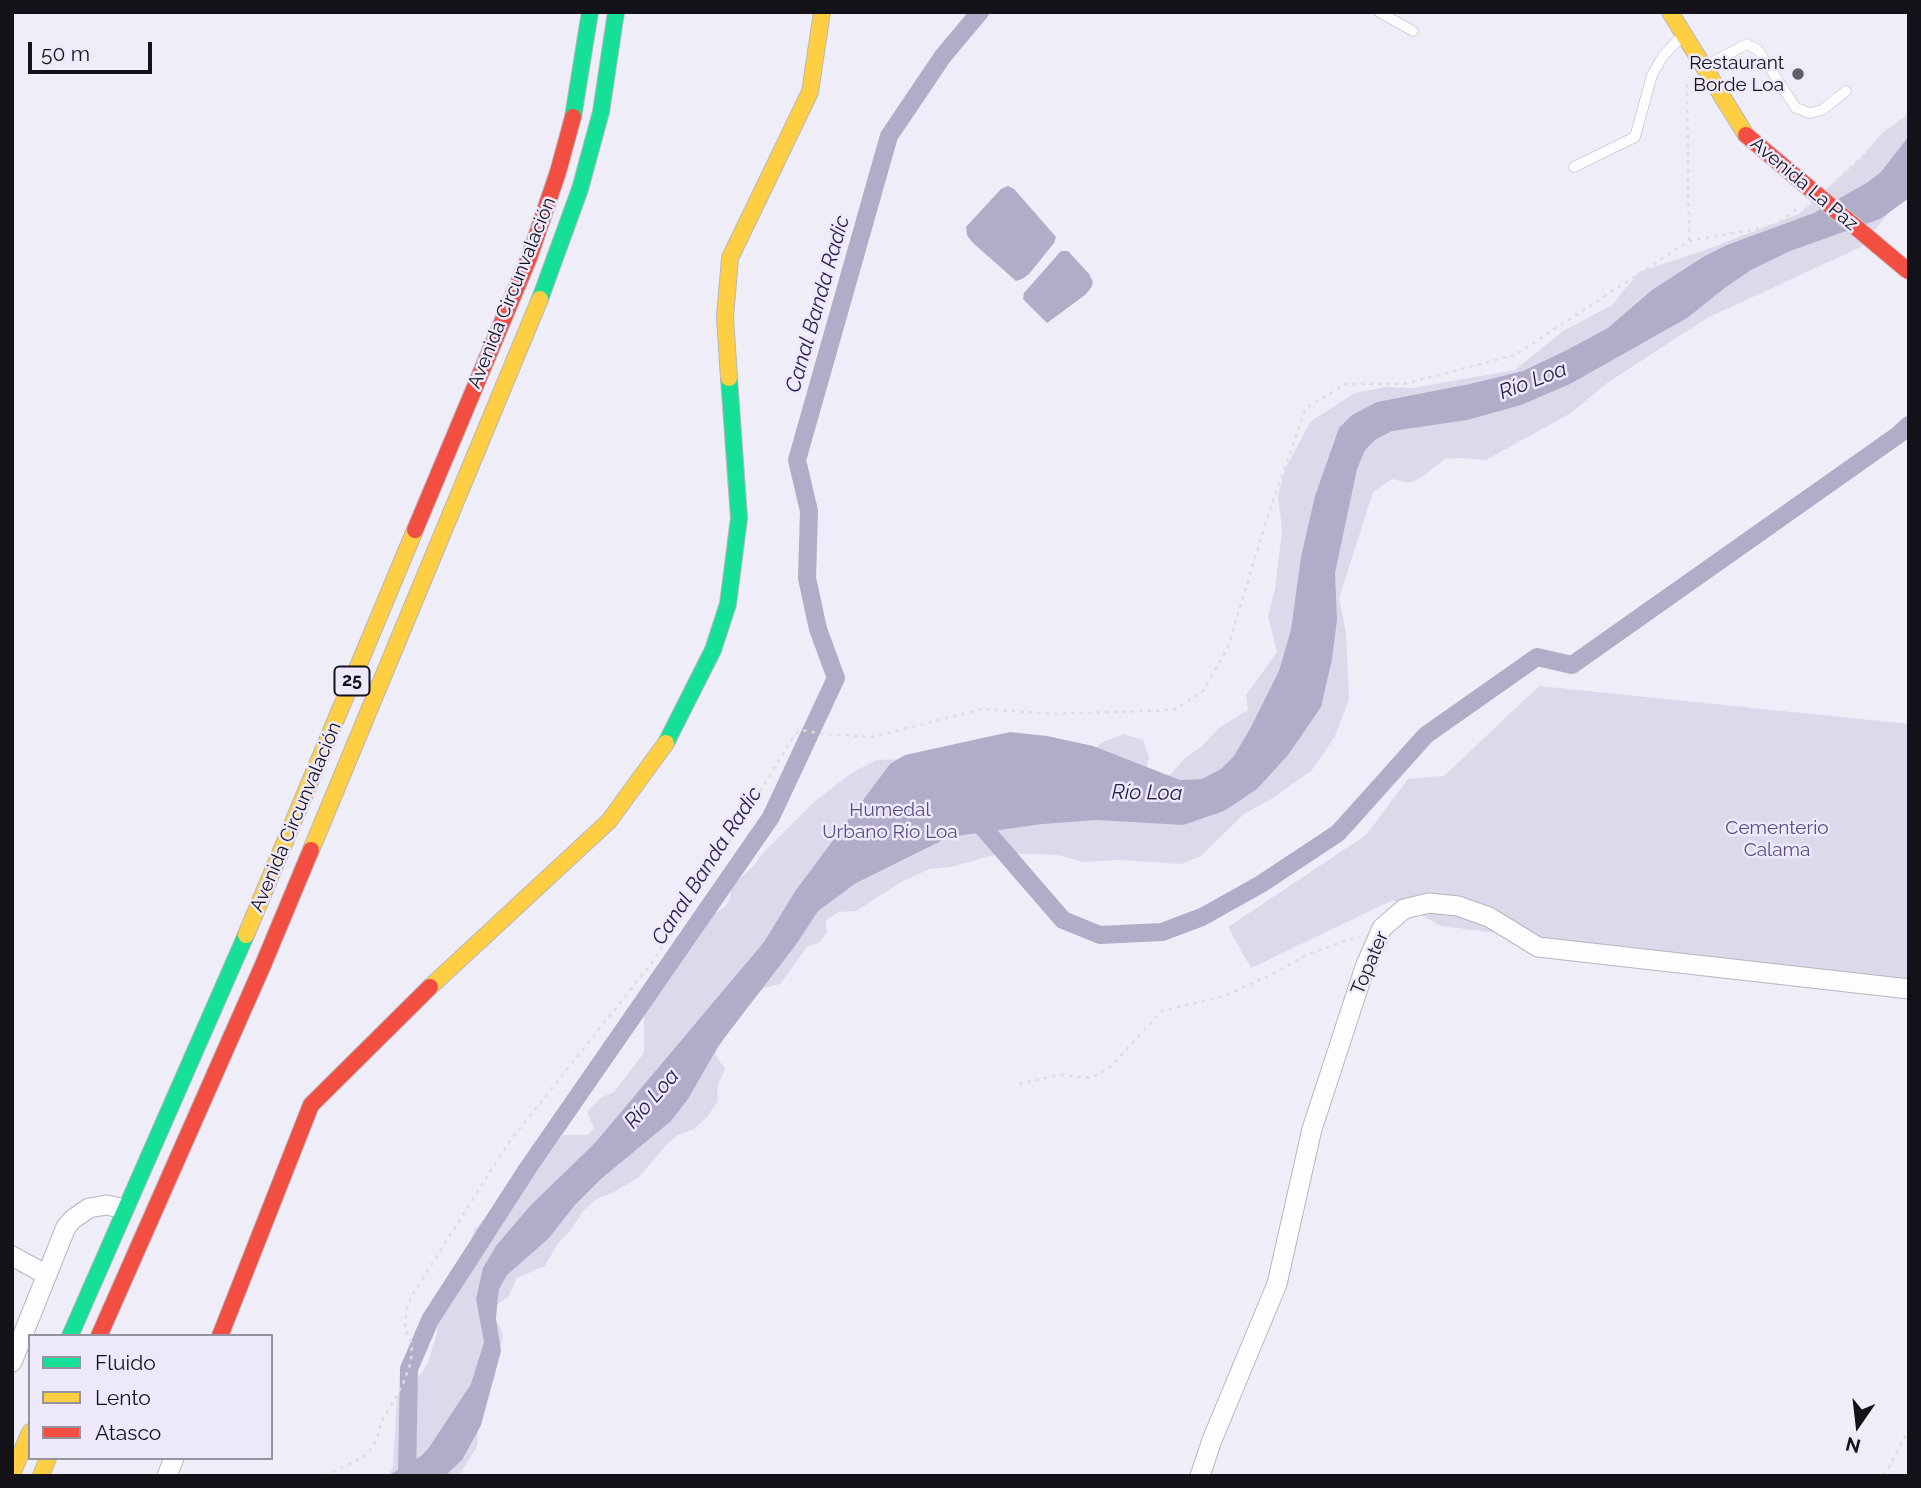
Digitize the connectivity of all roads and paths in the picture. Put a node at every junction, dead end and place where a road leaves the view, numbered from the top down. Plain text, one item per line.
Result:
1 (590, 12) edge
2 (616, 12) edge
3 (822, 12) edge
4 (1379, 12) edge
5 (1670, 12) edge
6 (1413, 31) dead end
7 (1684, 34) junction
8 (1704, 66) junction
9 (1687, 79) dead end
10 (1846, 91) dead end
11 (1909, 113) edge
12 (1574, 167) dead end
13 (1836, 181) dead end
14 (1805, 204) dead end
15 (1689, 241) junction
16 (1908, 272) edge
17 (1382, 928) junction
18 (1909, 989) edge
19 (1020, 1084) dead end
20 (124, 1209) junction
21 (12, 1256) edge
22 (47, 1275) junction
23 (71, 1334) edge
24 (100, 1334) edge
25 (221, 1334) edge
26 (12, 1362) edge
27 (1909, 1429) edge
28 (28, 1437) edge
29 (12, 1474) edge
30 (325, 1476) edge
31 (1200, 1476) edge
32 (1884, 1476) edge

1 - 20 main road, Avenida Circunvalación / 25
2 - 24 main road, Avenida Circunvalación / 25
3 - 25 main road
4 - 6 lane
5 - 7 main road, Avenida La Paz
7 - 8 main road, Avenida La Paz
7 - 12 lane
8 - 10 lane
8 - 16 main road, Avenida La Paz, bridge
9 - 15 path
11 - 13 path
14 - 15 path
15 - 30 path
17 - 18 street, Topater
17 - 19 path
17 - 31 street, Topater
20 - 22 street
20 - 23 main road, Avenida Circunvalación / 25
21 - 22 street
22 - 26 street
27 - 32 path
28 - 29 main road

